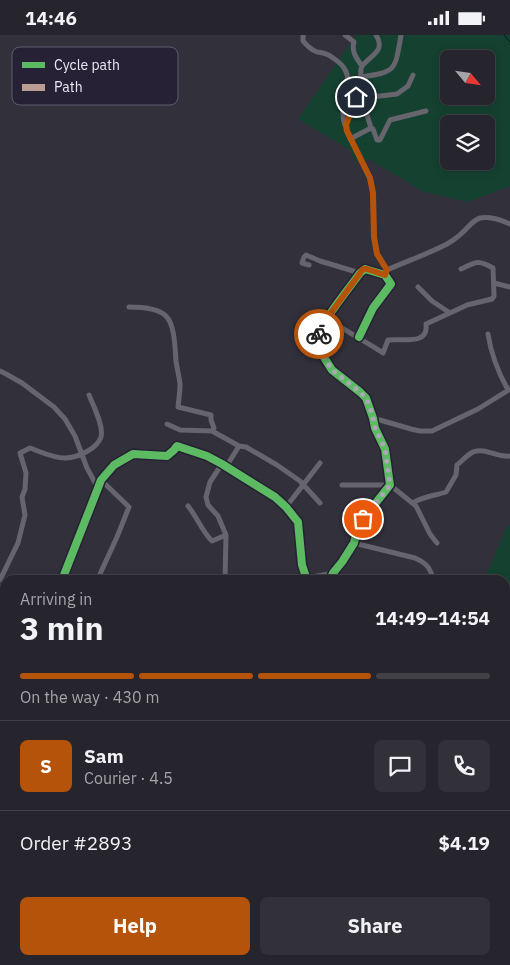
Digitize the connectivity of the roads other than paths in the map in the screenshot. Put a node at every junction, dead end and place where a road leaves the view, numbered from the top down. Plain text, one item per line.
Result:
1 (303, 35) edge
2 (345, 35) edge
3 (376, 35) edge
4 (401, 35) edge
5 (362, 66) junction
6 (413, 75) dead end
7 (361, 77) junction
8 (426, 111) dead end
9 (346, 125) junction
10 (371, 128) junction
11 (350, 139) junction
12 (510, 224) edge
13 (309, 265) dead end
14 (461, 269) dead end
15 (386, 272) junction
16 (360, 273) junction
17 (494, 283) junction
18 (418, 287) dead end
19 (510, 287) edge
20 (129, 307) dead end
21 (450, 313) junction
22 (327, 318) junction
23 (488, 334) dead end
24 (359, 337) junction
25 (0, 371) edge
26 (509, 390) edge
27 (89, 395) dead end
28 (373, 418) junction
29 (167, 424) dead end
30 (212, 431) junction
31 (239, 446) junction
32 (82, 453) junction
33 (510, 456) edge
34 (320, 463) dead end
35 (224, 466) junction
36 (101, 481) junction
37 (342, 485) dead end
38 (390, 485) junction
39 (303, 486) junction
40 (98, 488) junction
41 (320, 503) dead end
42 (413, 503) junction
43 (188, 506) dead end
44 (286, 507) junction
45 (226, 535) junction
46 (354, 543) junction
47 (437, 543) dead end
48 (333, 573) joint
49 (2, 575) edge
50 (64, 575) edge
51 (100, 575) edge
52 (225, 575) edge
53 (306, 575) edge
54 (324, 575) edge
55 (432, 575) edge

1 - 9 street
2 - 5 street
3 - 5 street
4 - 7 street
5 - 7 street
6 - 10 street
7 - 9 street
8 - 10 street
9 - 11 street
10 - 11 street
11 - 15 street
12 - 15 street
13 - 16 street
14 - 17 street
15 - 16 street
15 - 24 street
16 - 22 street
17 - 19 street
17 - 21 street
18 - 21 street
20 - 30 street
21 - 24 street
22 - 24 street
22 - 28 street
23 - 26 street
25 - 32 street
26 - 28 street
27 - 32 street
28 - 38 street
29 - 30 street
30 - 31 street
31 - 35 street
31 - 39 street
32 - 40 street
32 - 49 street
33 - 42 street
34 - 39 street
35 - 36 street
35 - 44 street
35 - 45 street
36 - 40 street
36 - 51 street
37 - 38 street
38 - 42 street
38 - 46 street
39 - 41 street
39 - 44 street
40 - 50 street
42 - 47 street
43 - 45 street
44 - 53 street
45 - 52 street
46 - 48 street
46 - 55 street
48 - 54 street

